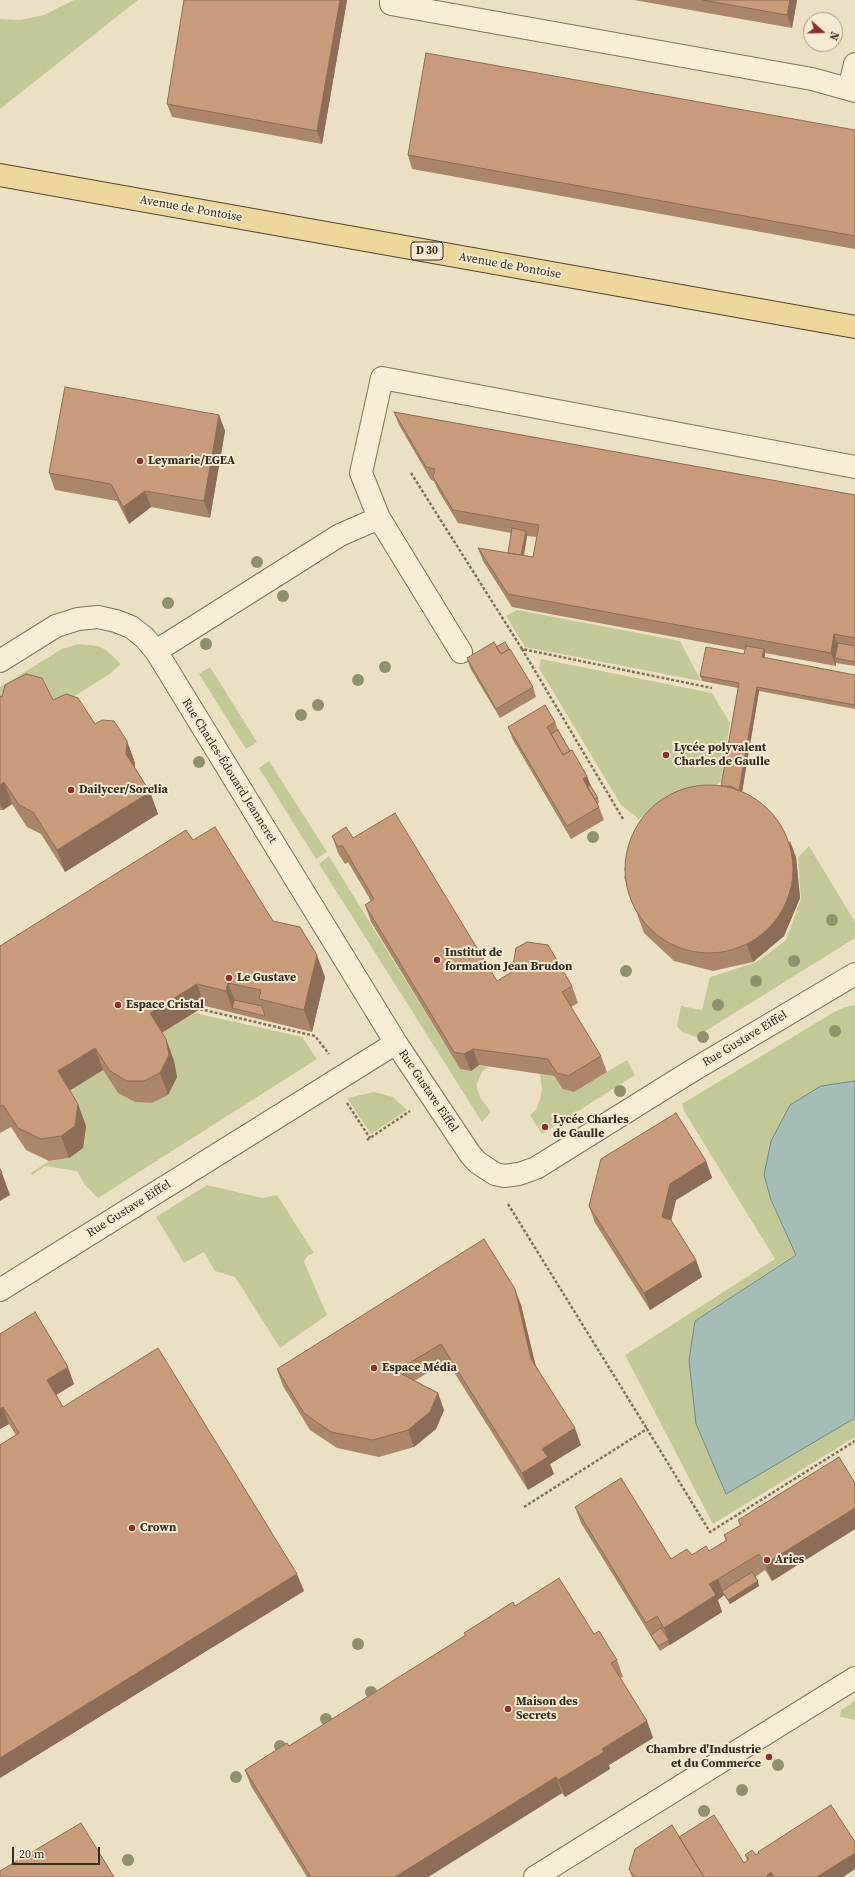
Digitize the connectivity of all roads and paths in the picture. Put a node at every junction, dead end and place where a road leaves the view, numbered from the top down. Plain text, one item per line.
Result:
1 (391, 0) edge
2 (855, 64) edge
3 (852, 90) edge
4 (0, 175) edge
5 (855, 326) edge
6 (855, 467) edge
7 (411, 472) dead end
8 (380, 518) junction
9 (522, 649) junction
10 (156, 651) junction
11 (461, 652) dead end
12 (0, 661) edge
13 (712, 688) dead end
14 (622, 819) dead end
15 (855, 974) edge
16 (200, 1009) edge
17 (396, 1043) junction
18 (329, 1055) dead end
19 (346, 1102) dead end
20 (414, 1108) dead end
21 (508, 1204) dead end
22 (0, 1290) edge
23 (646, 1429) junction
24 (855, 1441) edge
25 (524, 1507) dead end
26 (855, 1678) edge
27 (535, 1877) edge

1 - 3 street
2 - 3 street
4 - 5 main road, Avenue de Pontoise / D 30
6 - 8 street
7 - 9 path
8 - 10 street
8 - 11 street
9 - 13 path
9 - 14 path
10 - 12 street, Rue Charles-Édouard Jeanneret
10 - 17 street, Rue Charles-Édouard Jeanneret
15 - 17 street, Rue Gustave Eiffel
16 - 18 path
17 - 22 street, Rue Gustave Eiffel
19 - 20 path
21 - 23 path
23 - 24 path
23 - 25 path
26 - 27 street

